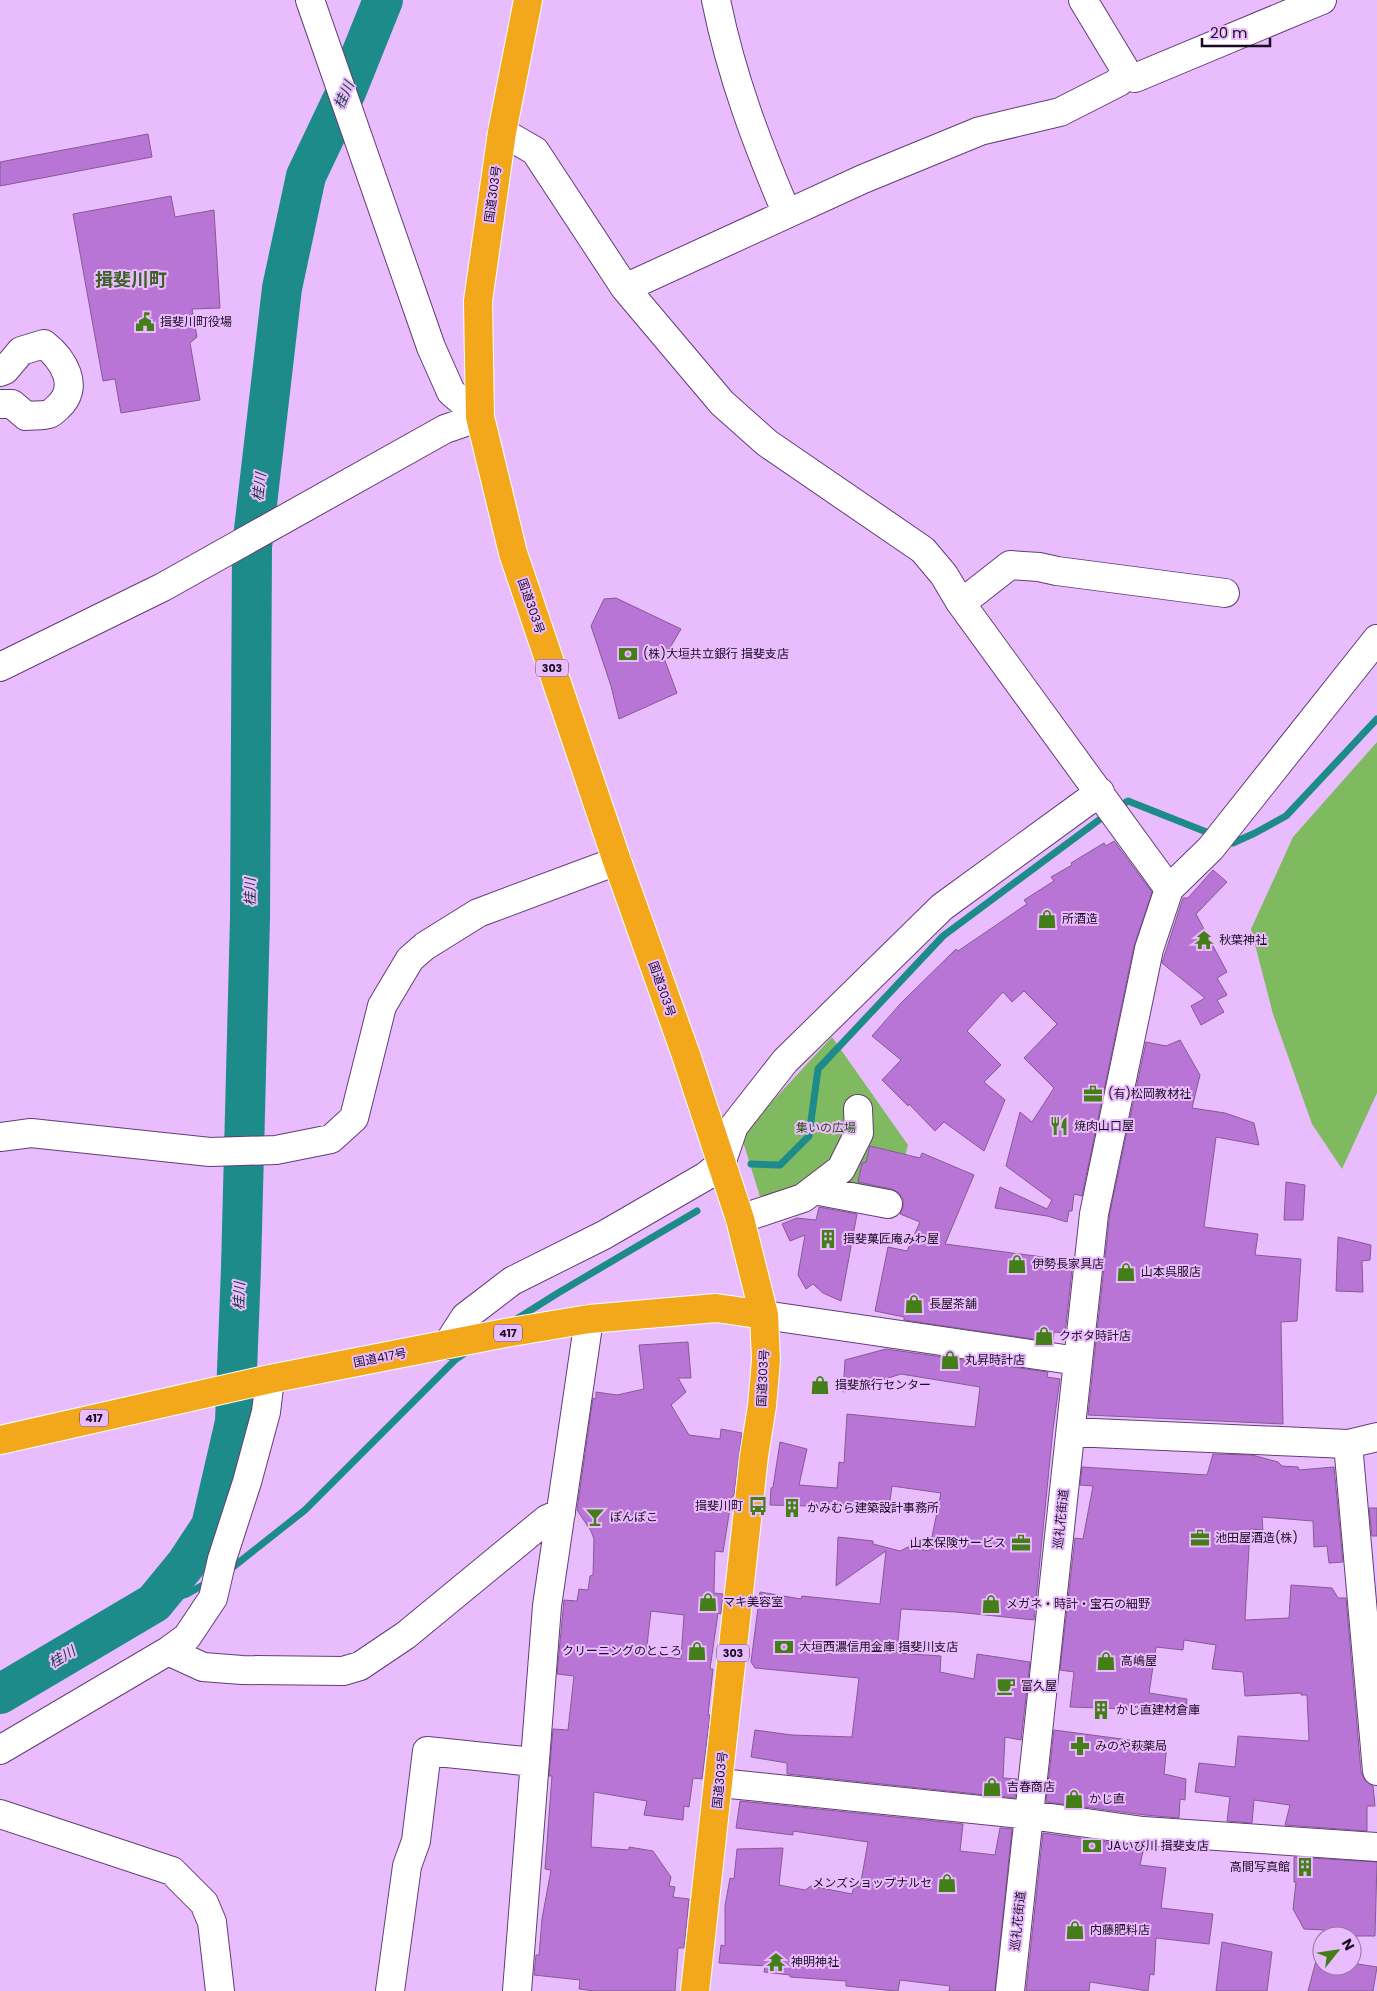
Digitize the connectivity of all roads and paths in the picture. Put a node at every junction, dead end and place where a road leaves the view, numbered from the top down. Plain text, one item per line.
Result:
1 (528, 0) edge
2 (716, 0) edge
3 (1083, 0) edge
4 (1322, 0) edge
5 (312, 6) edge
6 (1122, 75) junction
7 (502, 132) junction
8 (787, 214) junction
9 (625, 288) junction
10 (0, 372) edge
11 (0, 404) edge
12 (480, 417) junction
13 (1225, 593) dead end
14 (960, 602) junction
15 (1377, 638) edge
16 (0, 667) edge
17 (1102, 795) junction
18 (617, 861) junction
19 (1169, 889) junction
20 (858, 1110) dead end
21 (0, 1137) edge
22 (721, 1164) junction
23 (814, 1190) junction
24 (888, 1204) dead end
25 (740, 1219) junction
26 (764, 1315) junction
27 (590, 1320) junction
28 (447, 1345) junction
29 (1078, 1361) junction
30 (262, 1380) junction
31 (1071, 1432) junction
32 (1, 1436) edge
33 (1377, 1437) edge
34 (1348, 1444) junction
35 (561, 1512) junction
36 (168, 1651) junction
37 (0, 1750) edge
38 (534, 1762) junction
39 (1377, 1771) edge
40 (720, 1782) junction
41 (0, 1814) edge
42 (1030, 1815) junction
43 (1377, 1847) edge
44 (220, 1991) edge
45 (390, 1991) edge
46 (517, 1991) edge
47 (695, 1991) edge
48 (1010, 1991) edge

1 - 7 highway, 国道303号 / 303
2 - 8 street
3 - 6 street
4 - 6 street
5 - 12 street
6 - 8 street
7 - 9 street
7 - 12 highway, 国道303号 / 303
8 - 9 street
9 - 14 street
10 - 11 street
12 - 16 street
12 - 18 highway, 国道303号 / 303
13 - 14 street
14 - 17 street
15 - 19 street
17 - 19 street
17 - 22 street
18 - 21 street
18 - 22 highway, 国道303号 / 303
19 - 29 street, 巡礼花街道
20 - 23 street
22 - 25 highway, 国道303号 / 303
22 - 28 street
23 - 24 street
23 - 25 street
25 - 26 highway, 国道303号 / 303
26 - 27 highway, 国道417号 / 417
26 - 29 street
26 - 40 highway, 国道303号 / 303
27 - 28 highway, 国道417号 / 417
27 - 35 street
28 - 30 highway, 国道417号 / 417
29 - 31 street, 巡礼花街道
30 - 32 highway, 国道417号 / 417
30 - 36 street
31 - 34 street
31 - 42 street, 巡礼花街道
33 - 34 street
34 - 39 street
35 - 36 street
35 - 38 street
36 - 37 street
38 - 45 street
38 - 46 street
40 - 42 street
40 - 47 highway, 国道303号 / 303
41 - 44 street
42 - 43 street
42 - 48 street, 巡礼花街道

